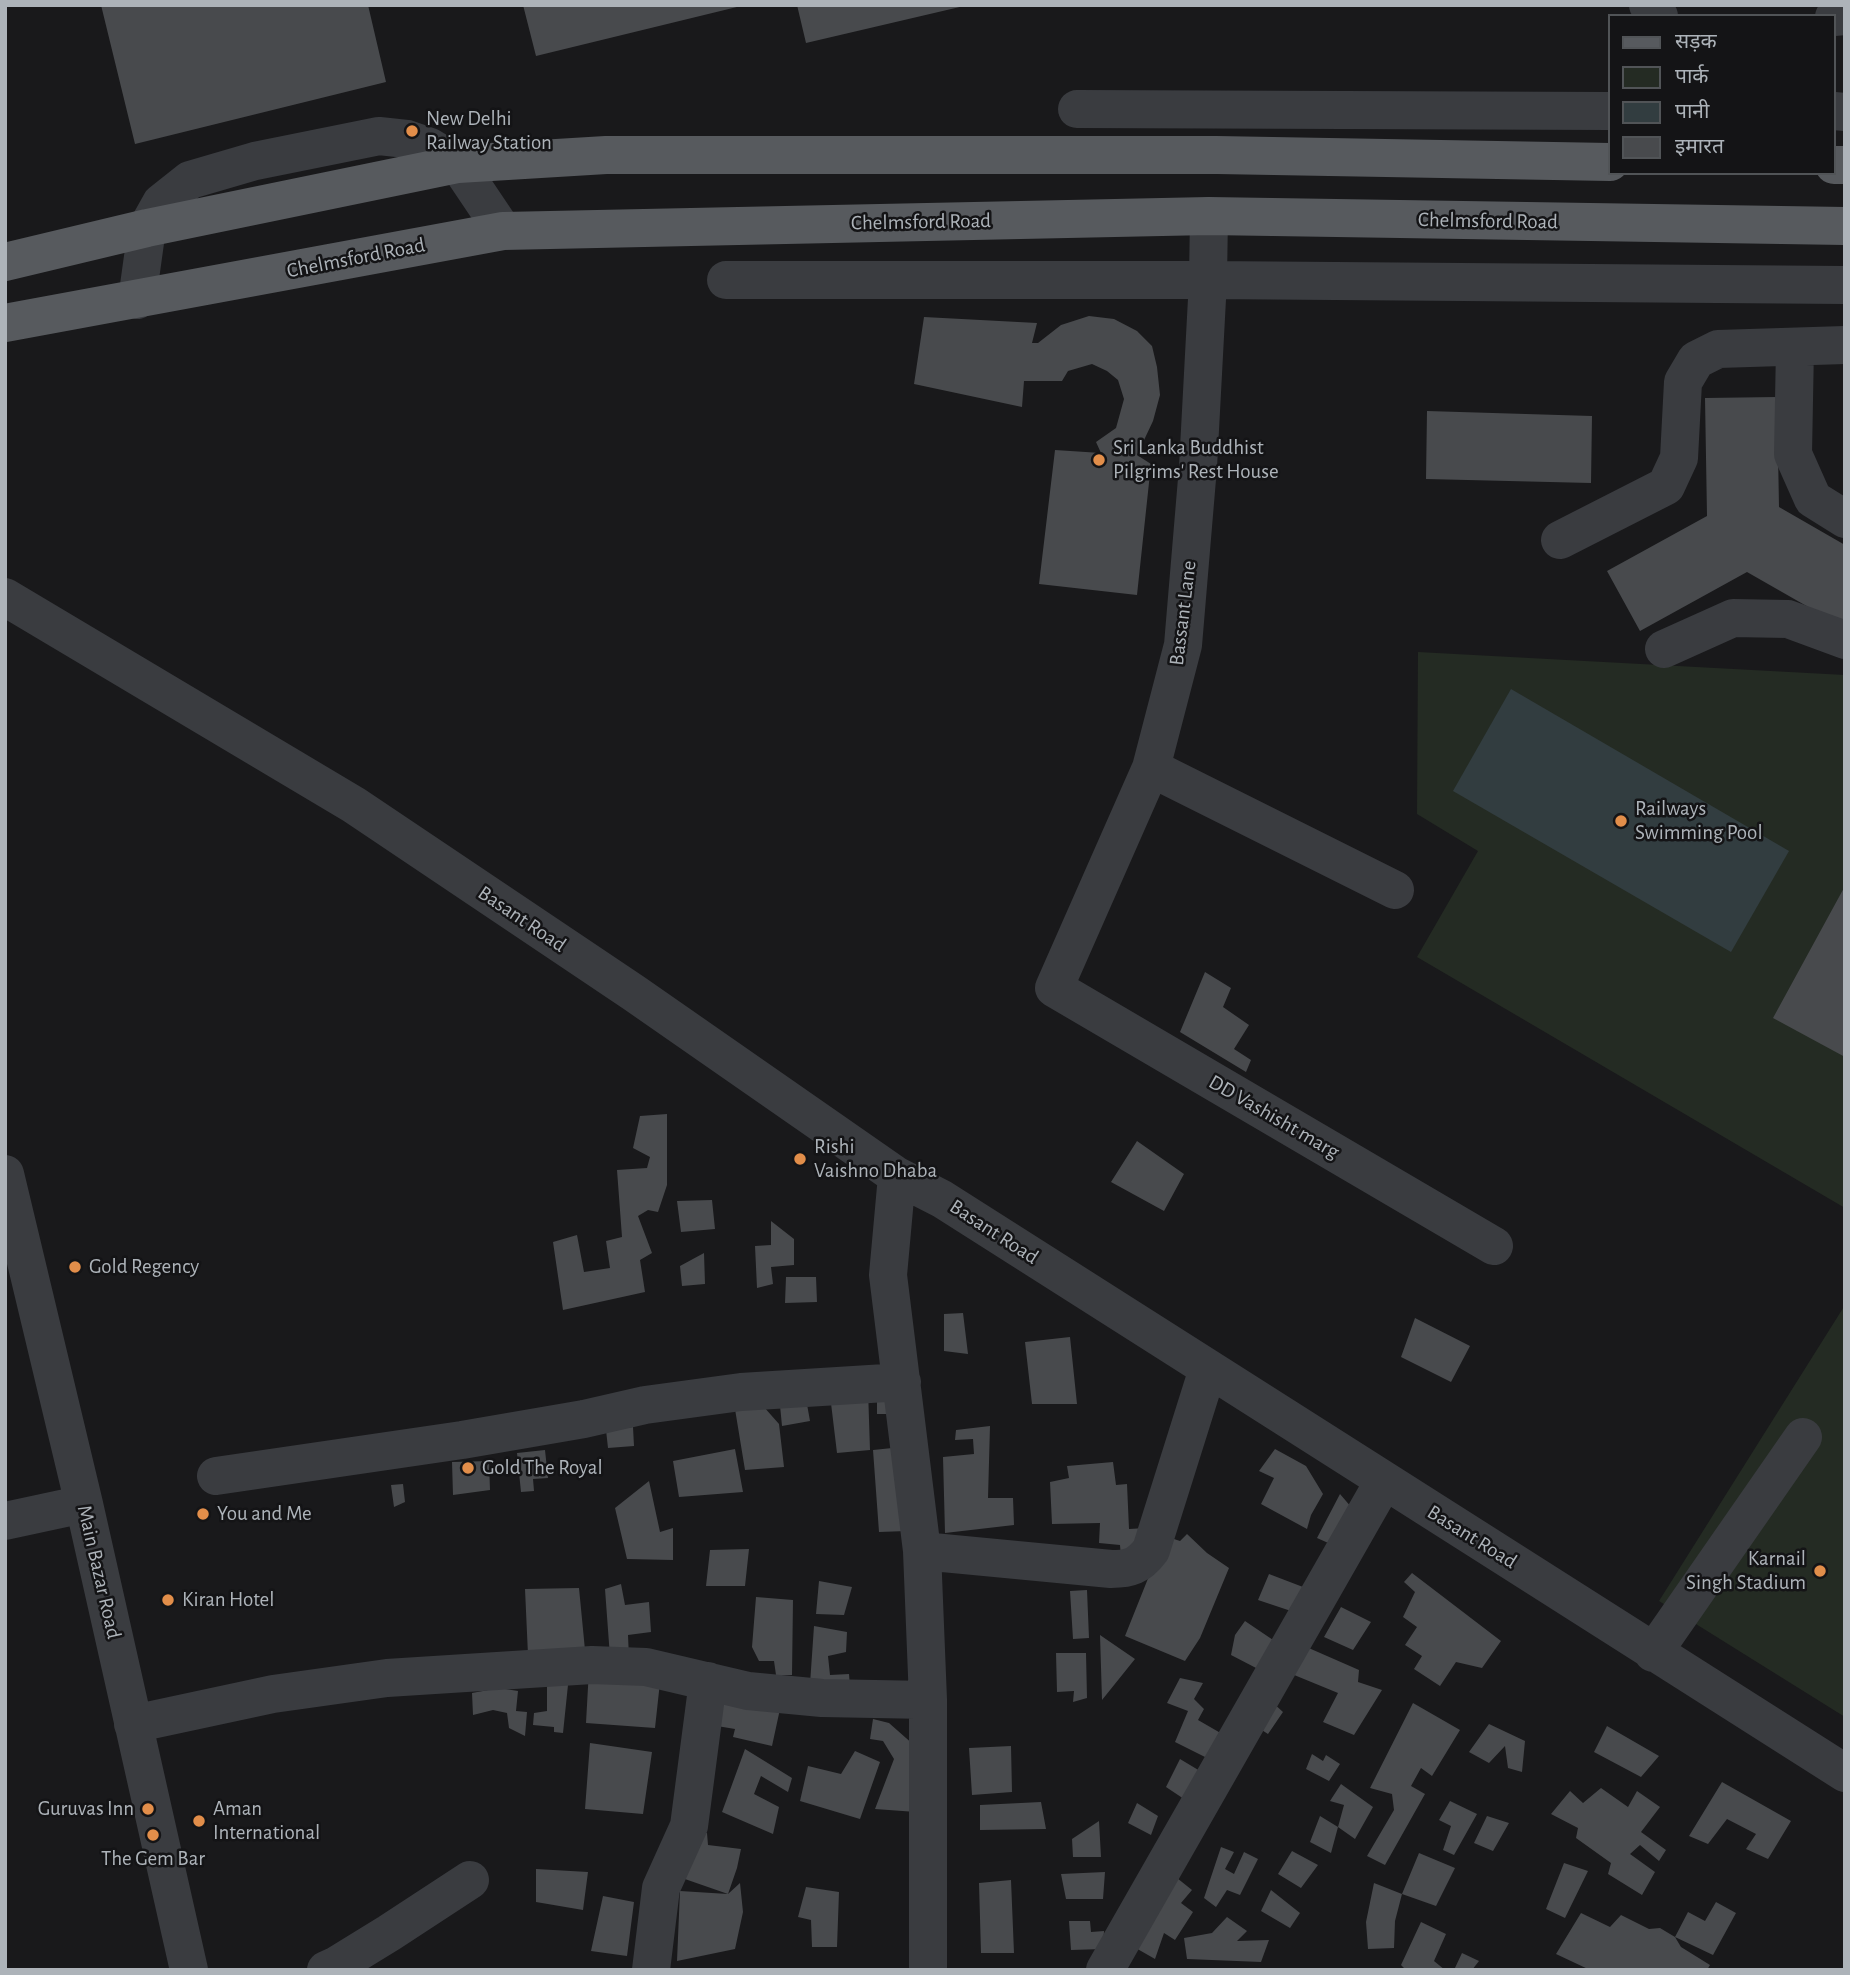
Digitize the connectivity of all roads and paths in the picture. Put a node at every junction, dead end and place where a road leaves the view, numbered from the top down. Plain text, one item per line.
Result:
1 (1077, 109) dead end
2 (1608, 111) edge
3 (1608, 162) edge
4 (458, 164) junction
5 (1209, 216) junction
6 (1845, 226) edge
7 (147, 229) junction
8 (503, 231) junction
9 (5, 262) edge
10 (726, 280) dead end
11 (1208, 280) junction
12 (1845, 285) edge
13 (137, 300) junction
14 (5, 323) edge
15 (1845, 345) edge
16 (1795, 347) junction
17 (1845, 519) edge
18 (1560, 540) dead end
19 (5, 597) edge
20 (1845, 640) edge
21 (1664, 649) dead end
22 (1151, 768) junction
23 (1395, 890) dead end
24 (1054, 988) joint
25 (5, 1174) edge
26 (897, 1177) junction
27 (1494, 1246) dead end
28 (1208, 1369) junction
29 (902, 1382) junction
30 (1803, 1437) dead end
31 (215, 1476) dead end
32 (1384, 1481) junction
33 (84, 1504) junction
34 (5, 1521) edge
35 (922, 1551) junction
36 (1653, 1653) junction
37 (708, 1681) junction
38 (928, 1700) junction
39 (133, 1724) junction
40 (1845, 1773) edge
41 (470, 1880) dead end
42 (189, 1970) edge
43 (326, 1970) edge
44 (651, 1970) edge
45 (928, 1970) edge
46 (1105, 1970) edge

1 - 2 street
3 - 4 main road
4 - 7 main road
4 - 8 street
5 - 6 main road, Chelmsford Road
5 - 8 main road, Chelmsford Road
5 - 11 street, Bassant Lane
7 - 9 main road
7 - 13 street
8 - 13 main road, Chelmsford Road
10 - 11 street
11 - 12 street
11 - 22 street, Bassant Lane
13 - 14 main road, Chelmsford Road
15 - 16 street
16 - 17 street
16 - 18 street
19 - 26 street, Basant Road
20 - 21 street
22 - 23 street
22 - 24 street, Bassant Lane
24 - 27 street, DD Vashisht marg
25 - 33 street, Main Bazar Road
26 - 28 street, Basant Road
26 - 29 street
28 - 32 street, Basant Road
28 - 35 street
29 - 31 street
29 - 35 street
30 - 36 street
32 - 36 street, Basant Road
32 - 46 street
33 - 34 street
33 - 39 street, Main Bazar Road
35 - 38 street
36 - 40 street, Basant Road
37 - 38 street
37 - 39 street
37 - 44 street
38 - 45 street
39 - 42 street, Main Bazar Road
41 - 43 street

